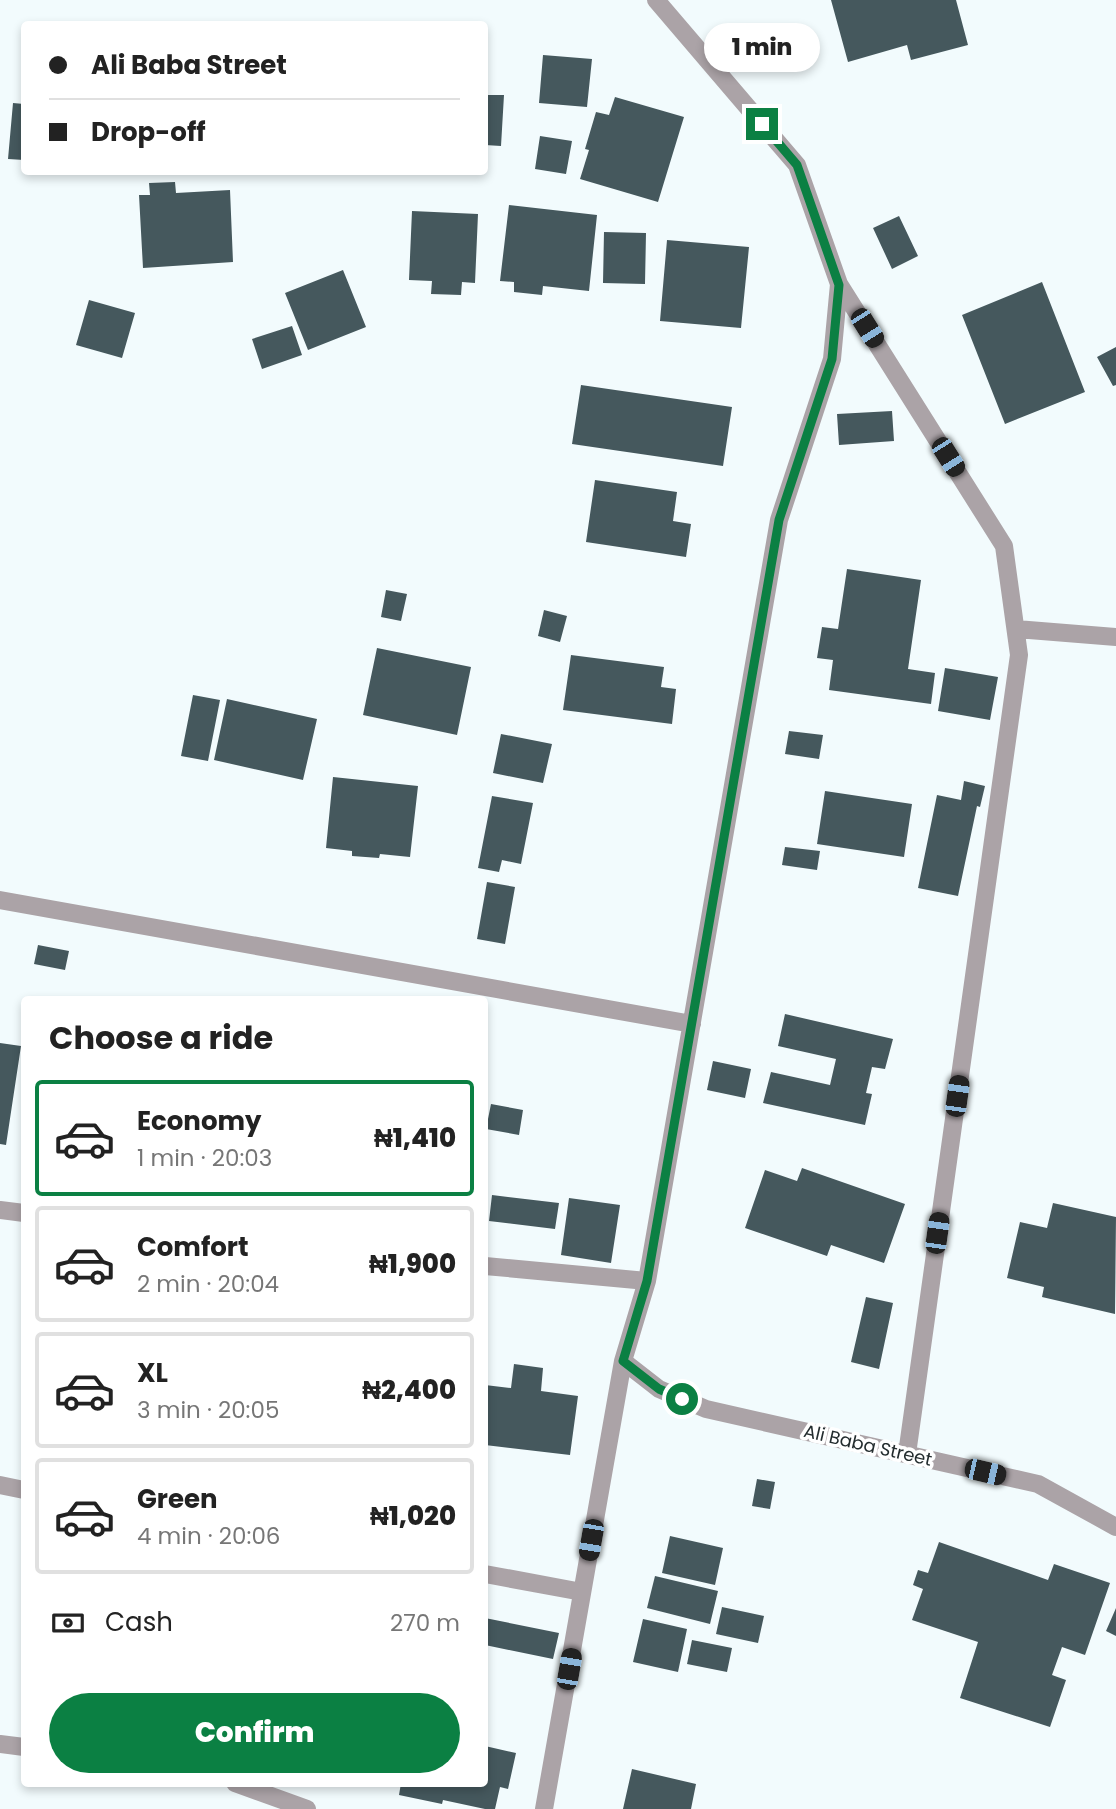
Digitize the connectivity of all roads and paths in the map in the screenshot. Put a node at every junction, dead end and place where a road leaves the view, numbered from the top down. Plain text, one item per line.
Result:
1 (656, 0) edge
2 (839, 285) junction
3 (1016, 629) junction
4 (1116, 637) edge
5 (0, 900) edge
6 (692, 1024) junction
7 (0, 1210) edge
8 (21, 1213) edge
9 (488, 1266) edge
10 (647, 1281) junction
11 (623, 1361) junction
12 (907, 1454) junction
13 (0, 1485) edge
14 (21, 1489) edge
15 (1116, 1527) edge
16 (488, 1575) edge
17 (582, 1592) junction
18 (0, 1744) edge
19 (21, 1747) edge
20 (246, 1787) edge
21 (307, 1809) edge
22 (544, 1809) edge

1 - 2 street
2 - 3 street
2 - 6 street
3 - 4 street
3 - 12 street
5 - 6 street
6 - 10 street
7 - 8 street
9 - 10 street
10 - 11 street
11 - 12 street, Ali Baba Street
11 - 17 street
12 - 15 street, Ali Baba Street
13 - 14 street
16 - 17 street
17 - 22 street
18 - 19 street
20 - 21 street

